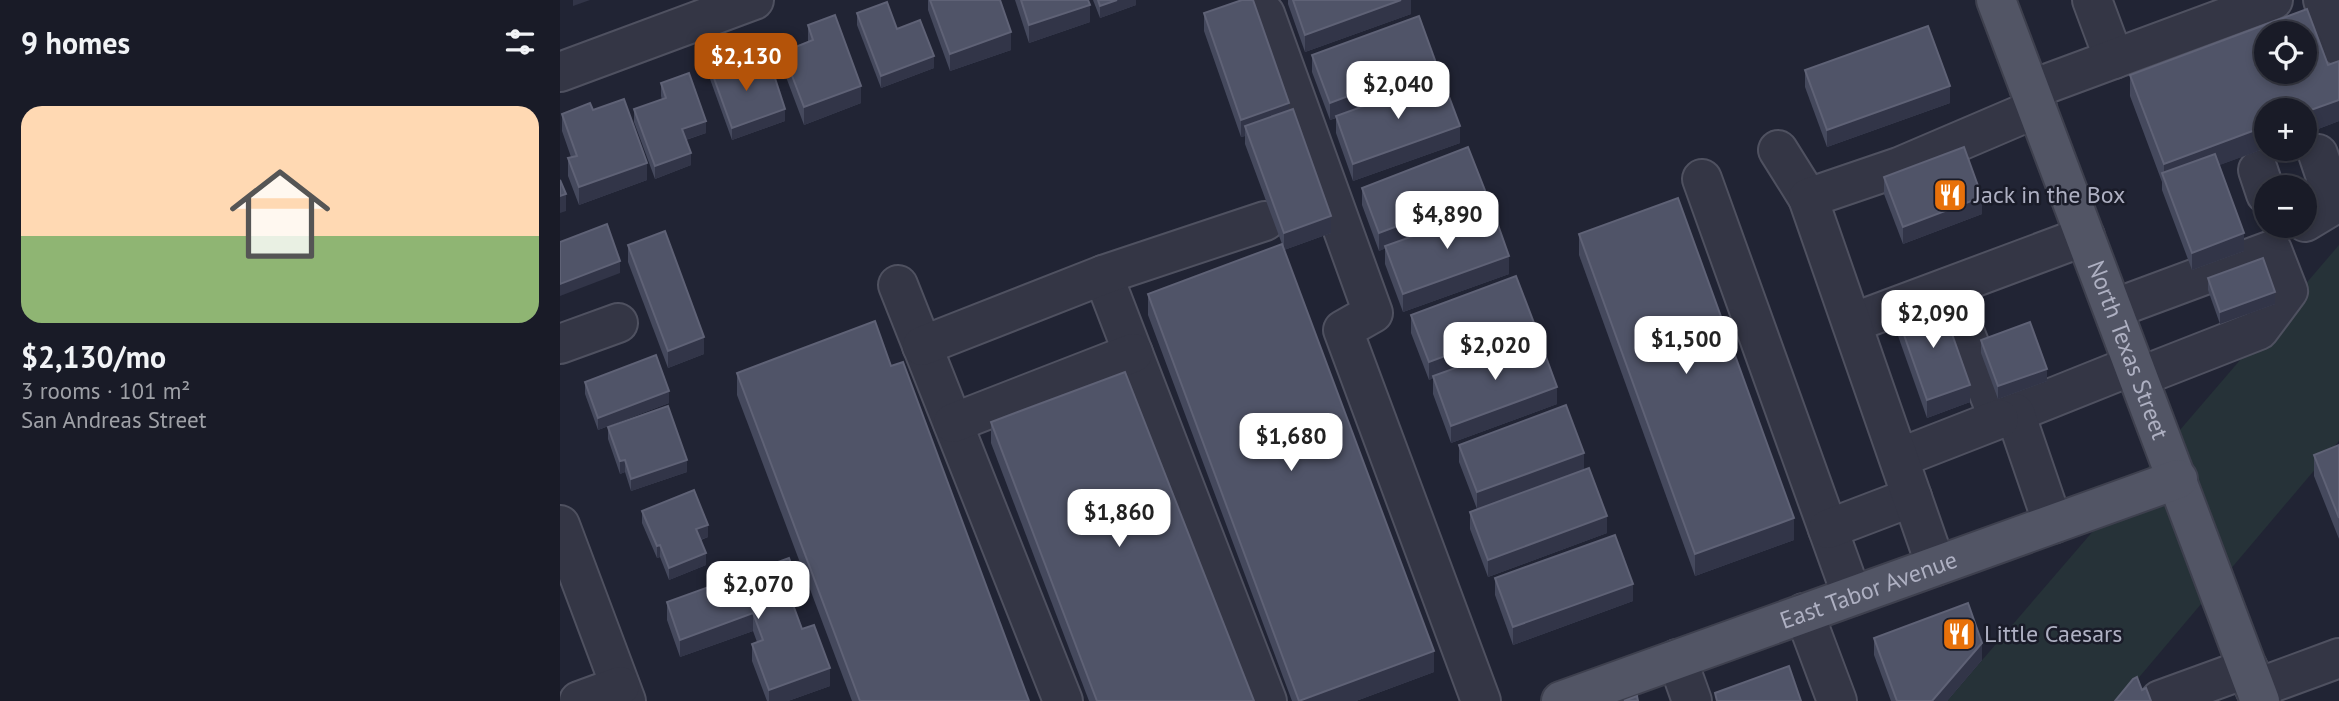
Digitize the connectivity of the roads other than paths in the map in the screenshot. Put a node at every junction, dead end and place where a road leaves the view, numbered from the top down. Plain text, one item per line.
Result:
1 (754, 0) edge
2 (1996, 0) edge
3 (2092, 0) edge
4 (2273, 0) edge
5 (2323, 0) edge
6 (1265, 14) dead end
7 (2339, 46) edge
8 (2114, 59) junction
9 (560, 72) edge
10 (2033, 99) junction
11 (1778, 150) dead end
12 (2318, 154) dead end
13 (1702, 179) dead end
14 (1808, 198) junction
15 (2317, 215) edge
16 (1265, 221) dead end
17 (2085, 236) junction
18 (2276, 238) edge
19 (2287, 238) edge
20 (1103, 275) junction
21 (898, 285) dead end
22 (1947, 288) junction
23 (2113, 309) junction
24 (618, 323) dead end
25 (1852, 323) junction
26 (560, 344) edge
27 (922, 346) junction
28 (1133, 354) junction
29 (2136, 371) junction
30 (2007, 416) junction
31 (953, 423) junction
32 (1899, 458) junction
33 (2178, 480) junction
34 (1912, 498) junction
35 (2053, 524) junction
36 (560, 525) edge
37 (1828, 529) junction
38 (1936, 566) junction
39 (1852, 596) junction
40 (1804, 613) junction
41 (2339, 658) edge
42 (1677, 659) junction
43 (2254, 686) edge
44 (623, 693) edge
45 (2160, 699) edge
46 (579, 701) edge
47 (1063, 701) edge
48 (1267, 701) edge
49 (1481, 701) edge
50 (1560, 701) edge
51 (1692, 701) edge
52 (1836, 701) edge

1 - 9 street
2 - 10 main road, North Texas Street
3 - 8 street
4 - 8 street
5 - 7 street
6 - 49 street
8 - 10 street
10 - 14 street
10 - 17 main road, North Texas Street
11 - 14 street
12 - 15 street
13 - 37 street
14 - 25 street
16 - 20 street
17 - 22 street
17 - 23 main road, North Texas Street
18 - 23 street
19 - 29 street
20 - 27 street
20 - 28 street
21 - 27 street
22 - 25 street
22 - 30 street
23 - 29 main road, North Texas Street
24 - 26 street
25 - 32 street
27 - 31 street
28 - 31 street
28 - 48 street
29 - 30 street
29 - 33 main road, North Texas Street
30 - 32 street
30 - 35 street
31 - 47 street
32 - 34 street
33 - 35 main road, East Tabor Avenue
33 - 43 main road, North Texas Street
34 - 37 street
34 - 38 street
35 - 38 main road, East Tabor Avenue
36 - 44 street
37 - 39 street
38 - 39 main road, East Tabor Avenue
39 - 40 main road, East Tabor Avenue
40 - 42 main road, East Tabor Avenue
40 - 52 street
41 - 43 street
42 - 50 main road, East Tabor Avenue
42 - 51 street
43 - 45 street
44 - 46 street

